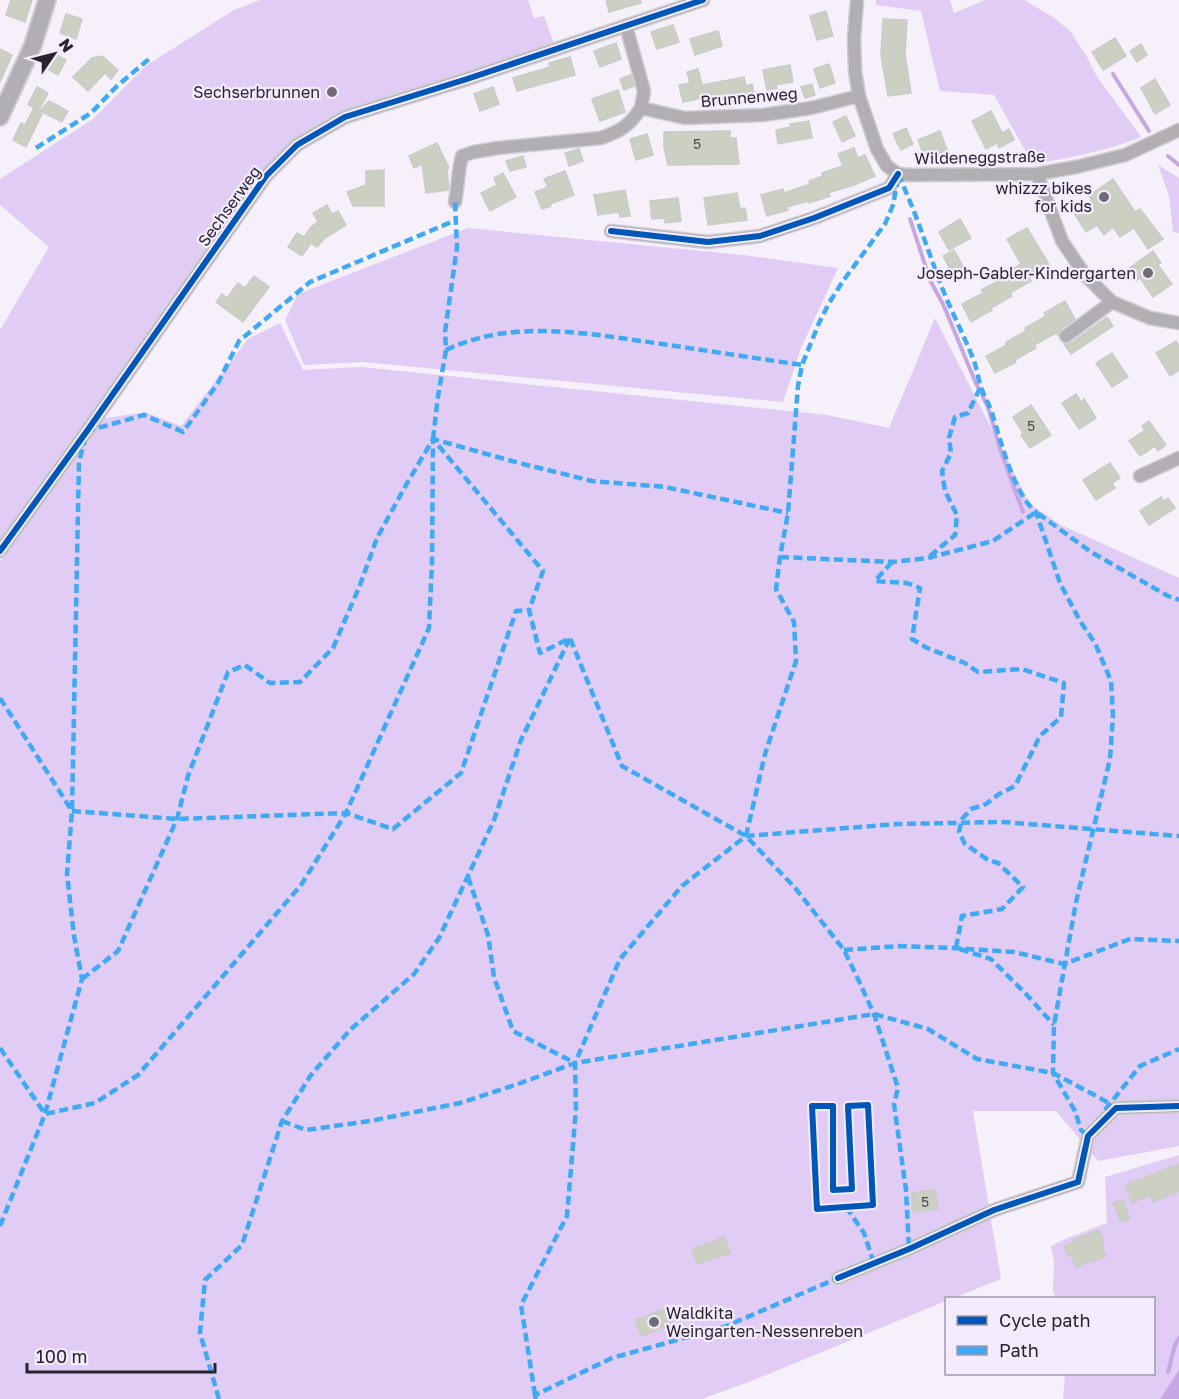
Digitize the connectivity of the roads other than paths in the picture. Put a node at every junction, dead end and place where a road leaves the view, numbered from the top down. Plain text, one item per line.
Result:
1 (47, 0) edge
2 (704, 0) edge
3 (857, 0) edge
4 (626, 26) junction
5 (859, 96) junction
6 (641, 108) junction
7 (0, 117) edge
8 (1179, 130) edge
9 (898, 174) junction
10 (1037, 174) junction
11 (455, 202) dead end
12 (611, 231) dead end
13 (1112, 302) junction
14 (1179, 323) edge
15 (1066, 336) dead end
16 (1179, 458) edge
17 (1140, 476) dead end
18 (0, 550) edge
19 (1179, 1106) edge
20 (838, 1278) dead end

1 - 7 street
2 - 4 street, Sechserweg
3 - 5 street
4 - 6 street
4 - 18 street, Sechserweg
5 - 6 street, Brunnenweg
5 - 9 street
6 - 11 street
8 - 10 street, Wildeneggstraße
9 - 10 street, Wildeneggstraße
9 - 12 street, Wildeneggstraße
10 - 13 street
13 - 14 street
13 - 15 street
16 - 17 street
19 - 20 street

